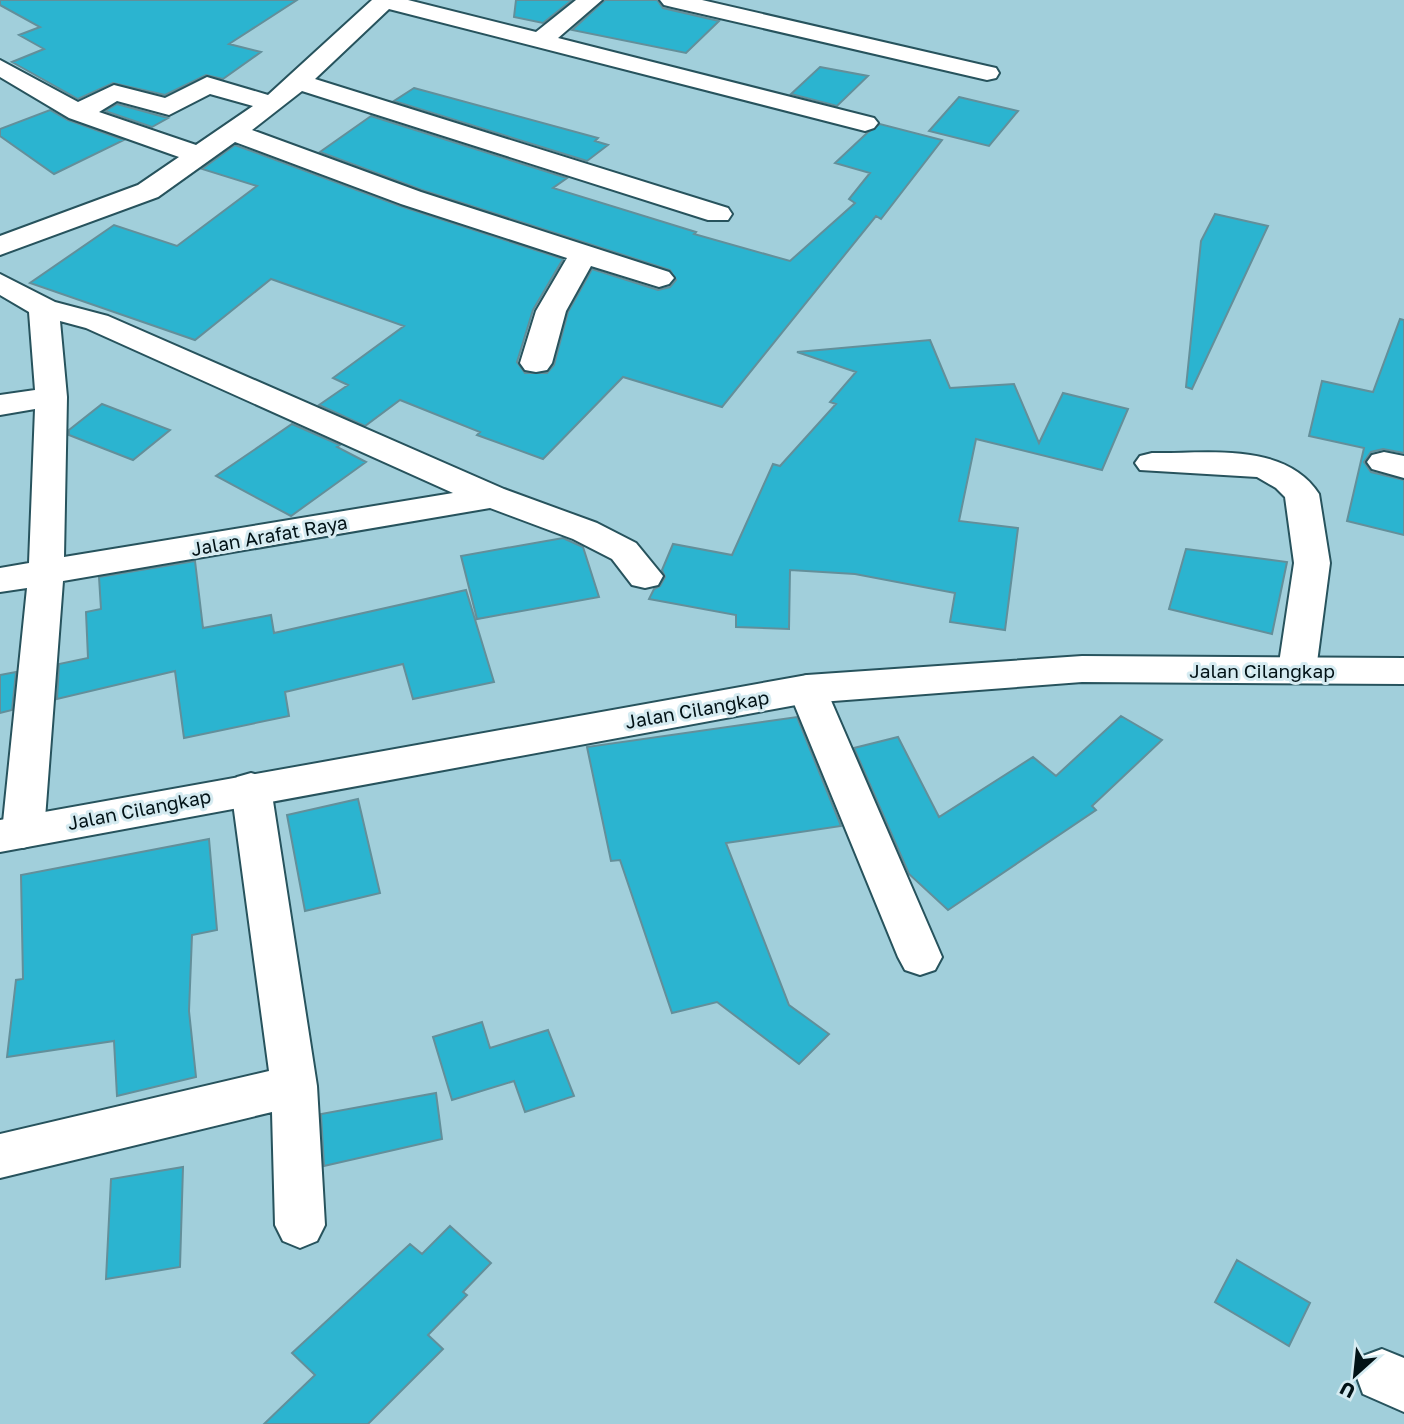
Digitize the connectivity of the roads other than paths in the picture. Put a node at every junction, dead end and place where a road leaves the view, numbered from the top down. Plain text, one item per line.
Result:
1 (590, 0) edge
2 (673, 0) edge
3 (385, 1) edge
4 (540, 41) junction
5 (0, 67) edge
6 (987, 73) dead end
7 (298, 82) junction
8 (273, 104) junction
9 (78, 113) junction
10 (866, 123) dead end
11 (235, 133) junction
12 (201, 156) junction
13 (718, 214) dead end
14 (0, 246) edge
15 (584, 254) junction
16 (659, 278) dead end
17 (0, 283) edge
18 (44, 308) junction
19 (536, 363) dead end
20 (51, 397) junction
21 (0, 405) edge
22 (1152, 463) dead end
23 (492, 497) junction
24 (46, 572) junction
25 (645, 576) dead end
26 (0, 580) edge
27 (1297, 670) junction
28 (1404, 671) edge
29 (807, 689) junction
30 (251, 788) junction
31 (11, 834) edge
32 (920, 957) dead end
33 (293, 1086) junction
34 (0, 1156) edge
35 (300, 1225) dead end

1 - 4 street
2 - 6 street
3 - 4 street
3 - 7 street
4 - 10 street
5 - 9 street
7 - 8 street
7 - 13 street
8 - 9 street
8 - 11 street
9 - 12 street
11 - 12 street
11 - 15 street
12 - 14 street
15 - 16 street
15 - 19 street
17 - 18 street
18 - 20 street
18 - 23 street
20 - 21 street
20 - 24 street
22 - 27 street
23 - 24 street, Jalan Arafat Raya
23 - 25 street
24 - 26 street, Jalan Arafat Raya
24 - 31 street
27 - 28 street, Jalan Cilangkap
27 - 29 street, Jalan Cilangkap
29 - 30 street, Jalan Cilangkap
29 - 32 street
30 - 31 street, Jalan Cilangkap
30 - 33 street
33 - 34 street
33 - 35 street

